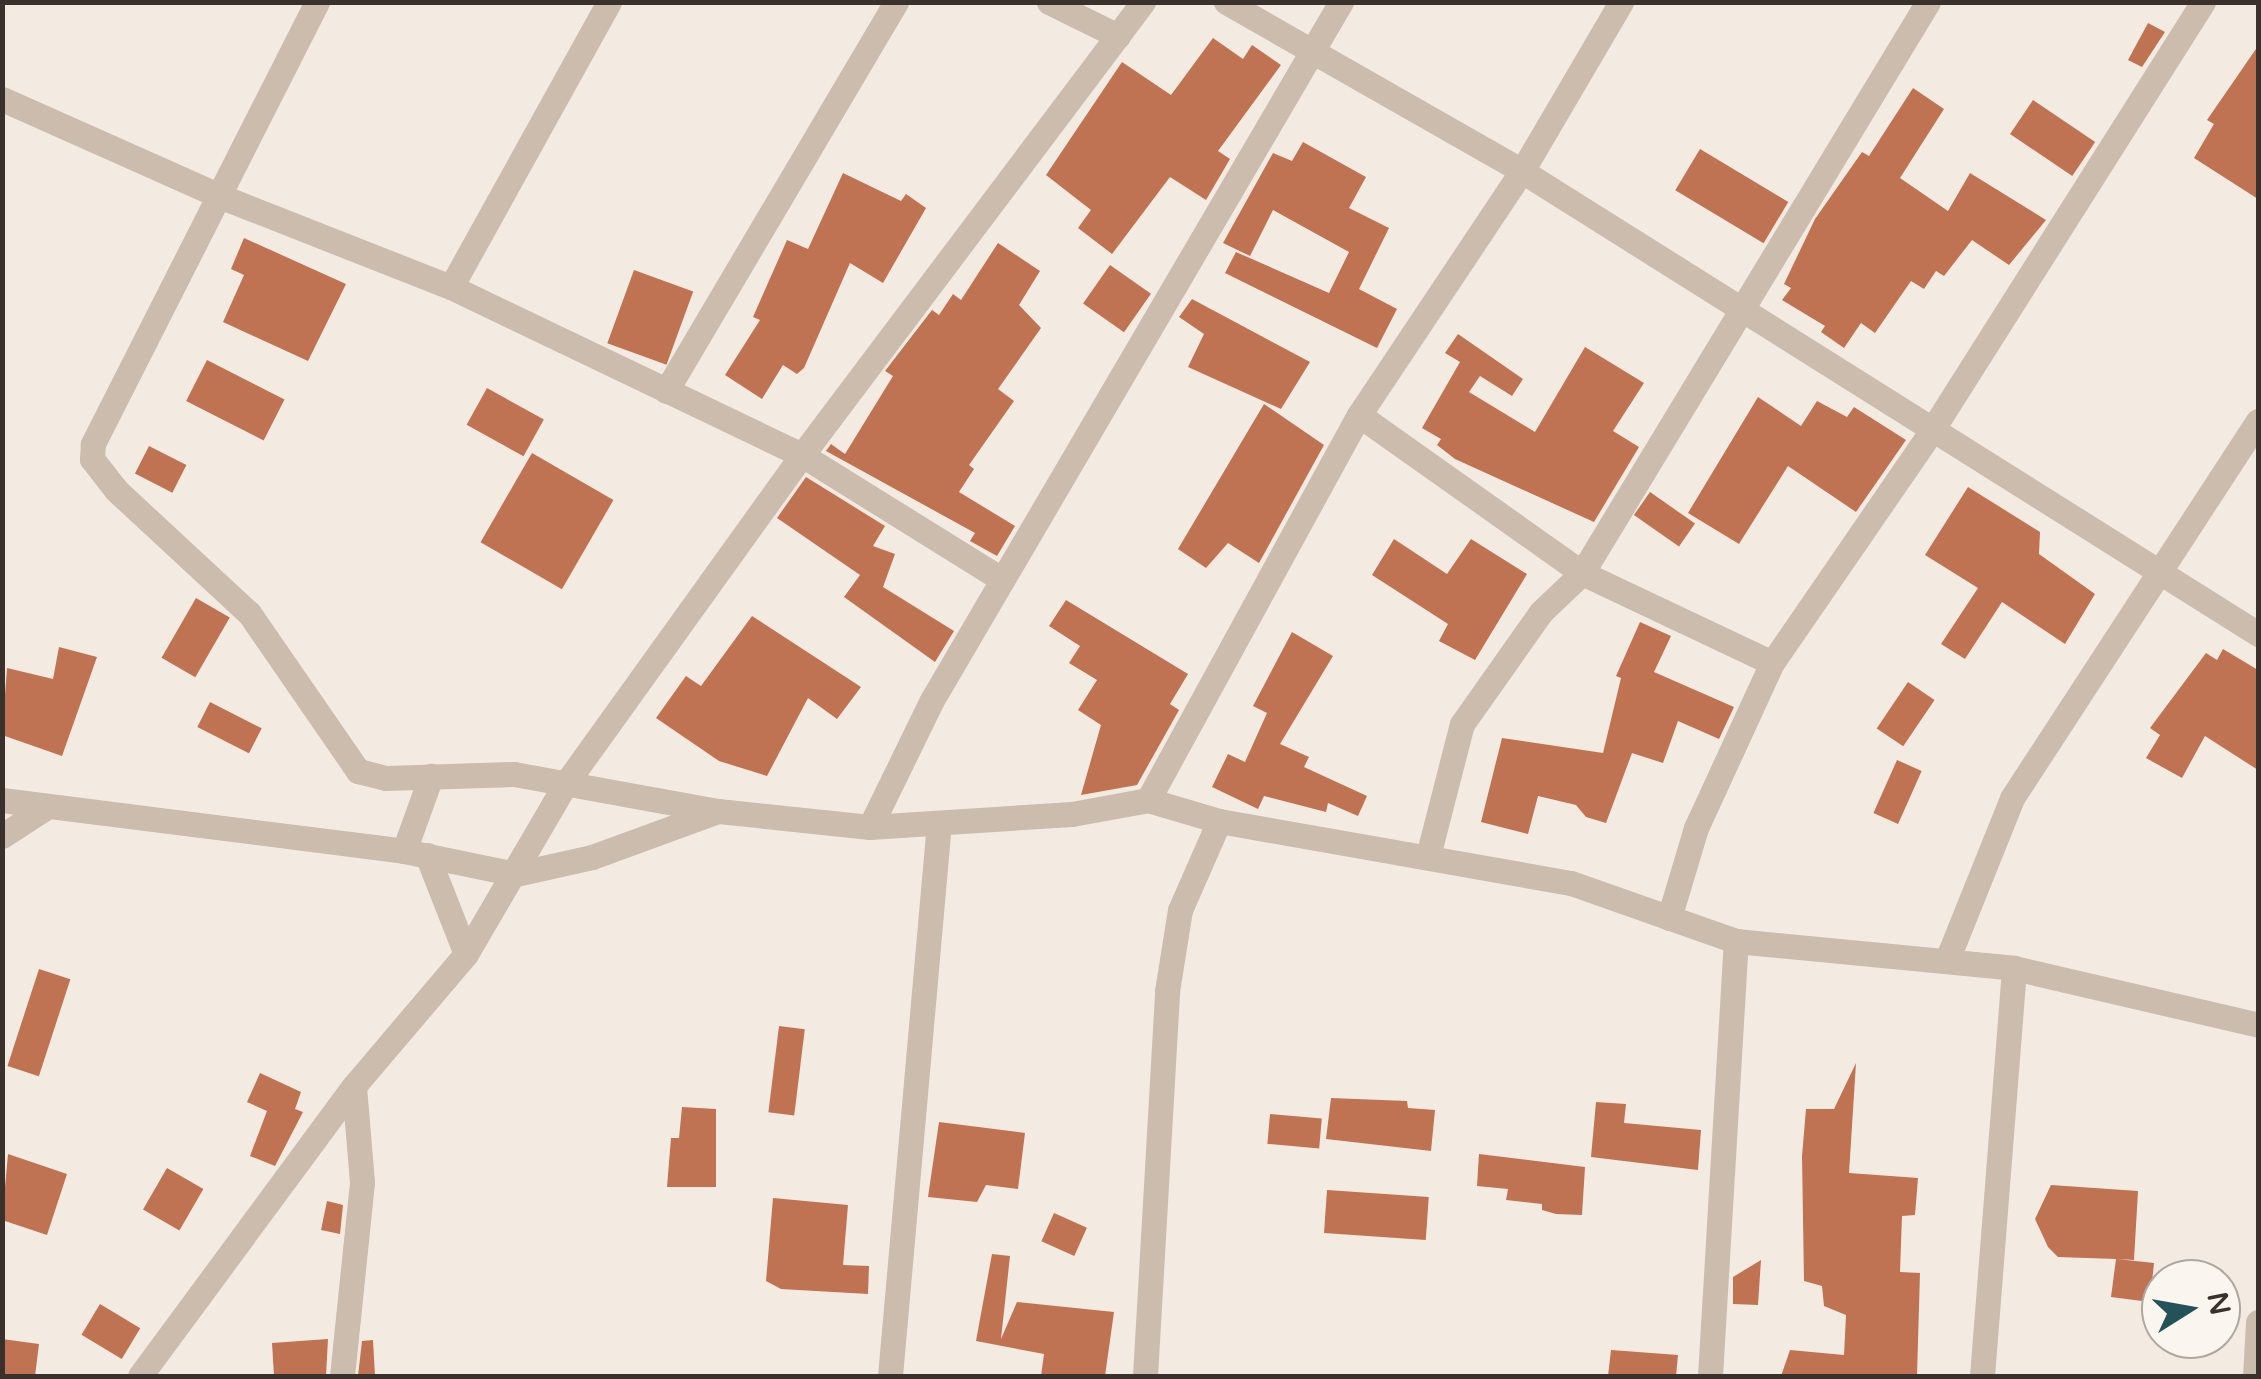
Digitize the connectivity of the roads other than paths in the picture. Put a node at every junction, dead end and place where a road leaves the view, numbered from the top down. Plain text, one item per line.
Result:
1 (317, 2) edge
2 (609, 2) edge
3 (896, 2) edge
4 (1048, 2) edge
5 (1143, 2) edge
6 (1226, 2) edge
7 (1341, 2) edge
8 (1621, 2) edge
9 (1928, 2) edge
10 (2203, 2) edge
11 (1118, 36) junction
12 (1313, 55) junction
13 (2, 99) edge
14 (1522, 170) junction
15 (222, 197) junction
16 (451, 288) junction
17 (1742, 314) junction
18 (666, 391) junction
19 (1359, 415) junction
20 (2258, 420) edge
21 (1934, 427) junction
22 (802, 455) junction
23 (1582, 573) junction
24 (2161, 578) junction
25 (1002, 579) junction
26 (2258, 634) edge
27 (1772, 663) junction
28 (431, 776) junction
29 (564, 786) junction
30 (2, 800) edge
31 (1148, 800) junction
32 (48, 806) junction
33 (718, 811) junction
34 (1219, 821) junction
35 (938, 823) junction
36 (870, 827) junction
37 (2, 836) edge
38 (416, 853) junction
39 (1428, 856) junction
40 (516, 874) junction
41 (1669, 918) junction
42 (1736, 940) junction
43 (466, 954) junction
44 (1947, 960) junction
45 (2014, 968) junction
46 (2258, 1025) edge
47 (354, 1086) junction
48 (2258, 1322) edge
49 (140, 1376) edge
50 (342, 1376) edge
51 (890, 1376) edge
52 (1145, 1376) edge
53 (1710, 1376) edge
54 (1982, 1376) edge
55 (2255, 1376) edge

1 - 15 street
2 - 16 street
3 - 18 street
4 - 11 street
5 - 11 street
6 - 12 street
7 - 12 street
8 - 14 street
9 - 17 street
10 - 21 street
11 - 22 street
12 - 14 street
12 - 25 street
13 - 15 street
14 - 17 street
14 - 19 street
15 - 16 street
15 - 28 street
16 - 18 street
17 - 21 street
17 - 23 street
18 - 22 street
19 - 23 street
19 - 31 street
20 - 24 street
21 - 24 street
21 - 27 street
22 - 25 street
22 - 29 street
23 - 27 street
23 - 39 street
24 - 26 street
24 - 44 street
25 - 36 street
27 - 41 street
28 - 29 street
28 - 38 street
29 - 33 street
29 - 40 street
30 - 32 street
31 - 34 street
31 - 35 street
32 - 37 street
32 - 38 street
33 - 36 street
33 - 40 street
34 - 39 street
34 - 52 street
35 - 36 street
35 - 51 street
38 - 40 street
38 - 43 street
39 - 41 street
40 - 43 street
41 - 42 street
42 - 44 street
42 - 53 street
43 - 47 street
44 - 45 street
45 - 46 street
45 - 54 street
47 - 49 street
47 - 50 street
48 - 55 street

